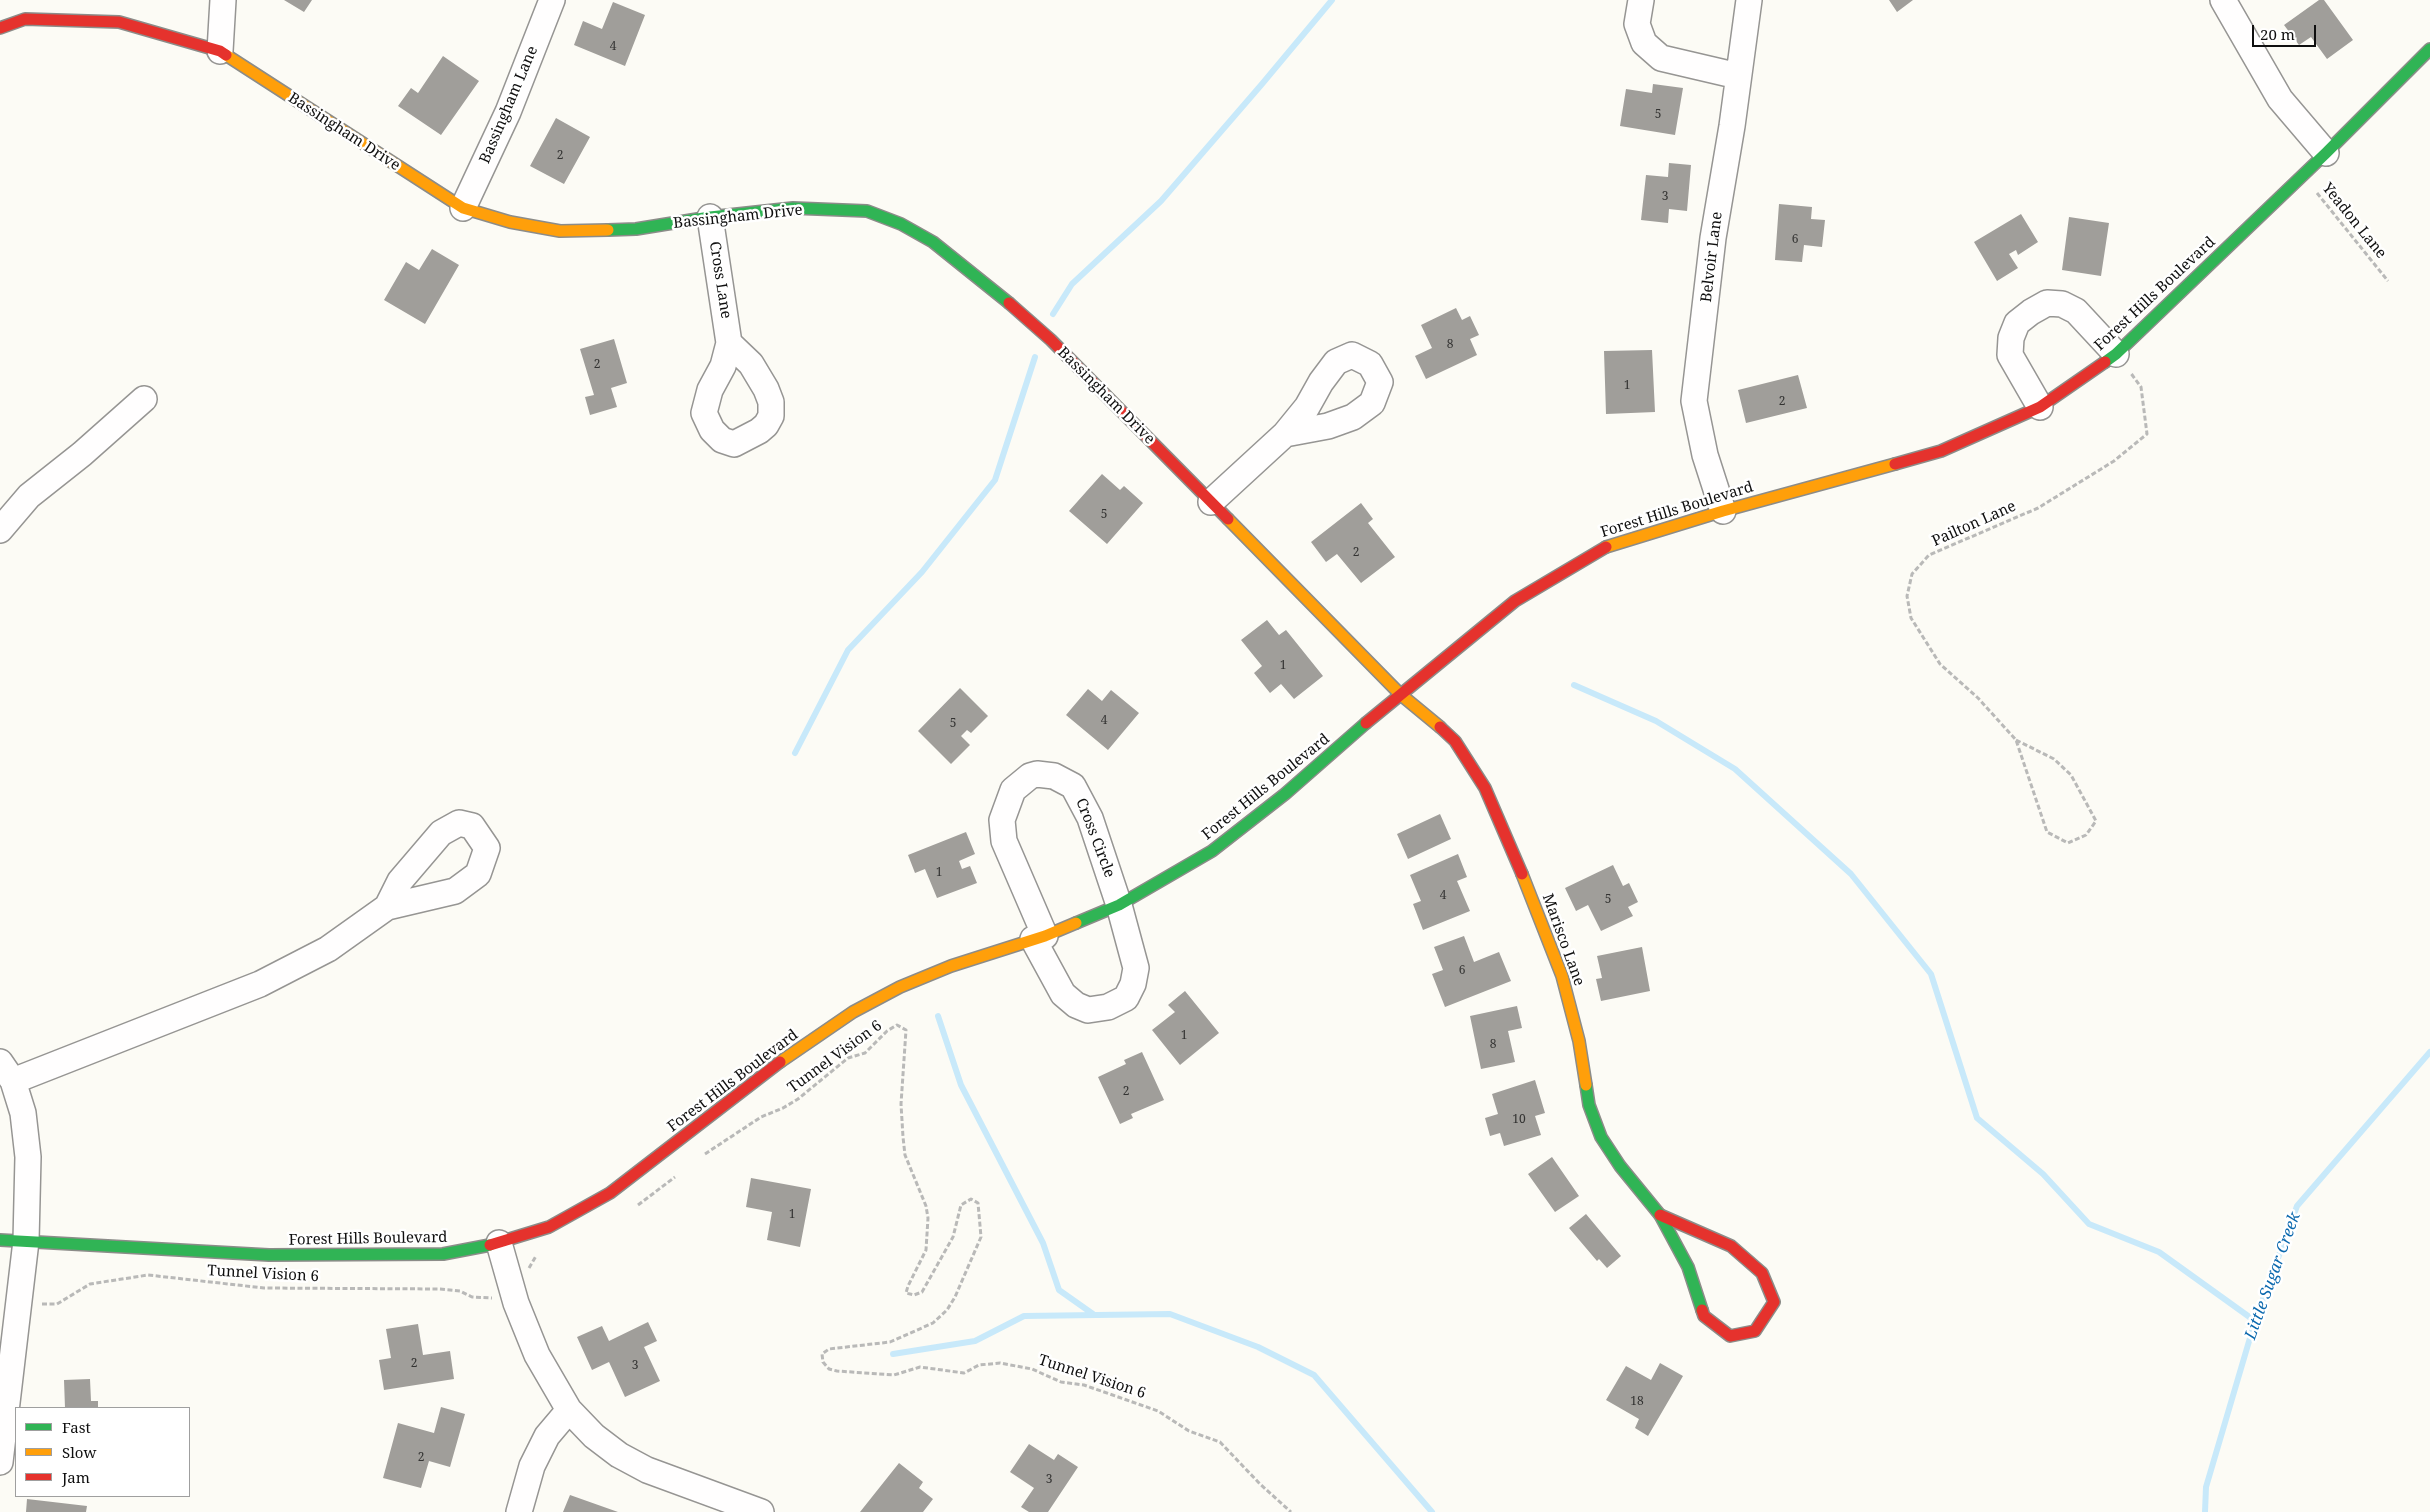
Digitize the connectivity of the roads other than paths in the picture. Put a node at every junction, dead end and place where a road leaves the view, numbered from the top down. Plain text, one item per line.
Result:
1 (223, 0) edge
2 (552, 0) edge
3 (1641, 0) edge
4 (1749, 0) edge
5 (2223, 0) edge
6 (0, 28) edge
7 (2430, 49) edge
8 (220, 52) junction
9 (1738, 76) junction
10 (2326, 153) junction
11 (463, 208) junction
12 (710, 217) junction
13 (729, 343) dead end
14 (2116, 354) junction
15 (144, 399) dead end
16 (2040, 407) junction
17 (1285, 434) dead end
18 (1211, 502) junction
19 (1723, 511) junction
20 (0, 530) edge
21 (1400, 694) junction
22 (1119, 905) junction
23 (388, 907) dead end
24 (1039, 938) junction
25 (6, 1071) edge
26 (1660, 1215) junction
27 (0, 1240) edge
28 (26, 1241) junction
29 (499, 1243) junction
30 (569, 1410) junction
31 (0, 1462) edge
32 (518, 1512) edge
33 (761, 1512) edge

1 - 8 street
2 - 11 street, Bassingham Lane
3 - 9 street
4 - 9 street, Belvoir Lane
5 - 10 street
6 - 8 main road, Bassingham Drive
7 - 10 main road, Forest Hills Boulevard
8 - 11 main road, Bassingham Drive
9 - 19 street, Belvoir Lane
10 - 14 main road, Forest Hills Boulevard
11 - 12 main road, Bassingham Drive
12 - 13 street, Cross Lane
12 - 18 main road, Bassingham Drive
14 - 16 main road, Forest Hills Boulevard
14 - 16 street
15 - 20 street
16 - 19 main road, Forest Hills Boulevard
17 - 18 street
18 - 21 main road, Bassingham Drive
19 - 21 main road, Forest Hills Boulevard
21 - 22 main road, Forest Hills Boulevard
21 - 26 main road, Marisco Lane
22 - 24 main road, Forest Hills Boulevard
22 - 24 street, Cross Circle
22 - 24 street, Cross Circle
23 - 25 street
24 - 29 main road, Forest Hills Boulevard
25 - 28 street
26 - 26 main road, Marisco Lane
27 - 28 main road, Forest Hills Boulevard
28 - 29 main road, Forest Hills Boulevard
28 - 31 street
29 - 30 street
30 - 32 street
30 - 33 street

